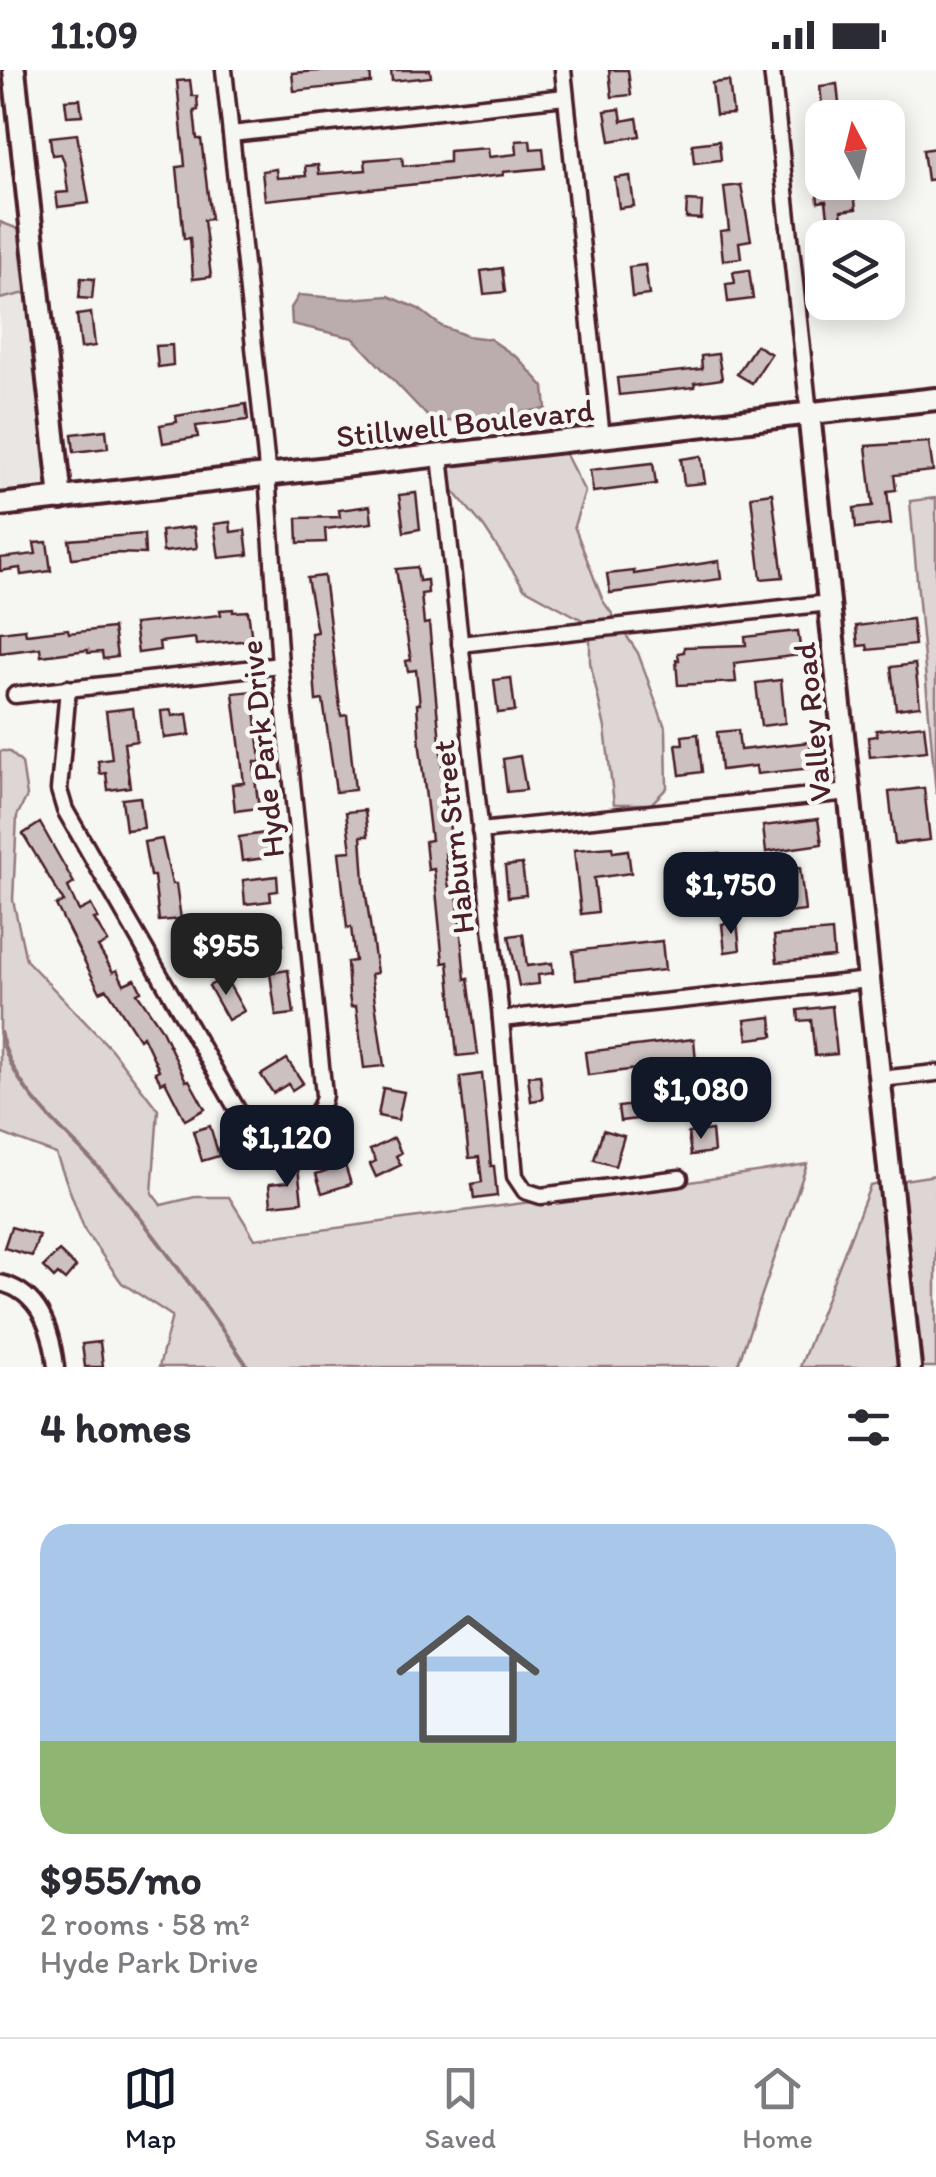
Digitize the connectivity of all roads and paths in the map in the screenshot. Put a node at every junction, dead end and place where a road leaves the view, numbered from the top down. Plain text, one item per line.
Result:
1 (14, 70) edge
2 (224, 70) edge
3 (563, 70) edge
4 (772, 70) edge
5 (566, 98) junction
6 (231, 134) junction
7 (936, 399) edge
8 (809, 413) junction
9 (602, 438) junction
10 (440, 456) junction
11 (267, 476) junction
12 (60, 499) junction
13 (0, 505) edge
14 (829, 603) junction
15 (460, 644) junction
16 (280, 664) junction
17 (68, 688) junction
18 (15, 694) dead end
19 (850, 792) junction
20 (480, 830) junction
21 (869, 980) junction
22 (501, 1020) junction
23 (936, 1072) edge
24 (880, 1079) junction
25 (680, 1178) dead end
26 (0, 1283) edge
27 (56, 1367) edge
28 (910, 1367) edge

1 - 12 street
2 - 6 street, Hyde Park Drive
3 - 5 street
4 - 8 street, Valley Road
5 - 6 street
5 - 9 street
6 - 11 street, Hyde Park Drive
7 - 8 street, Stillwell Boulevard
8 - 9 street, Stillwell Boulevard
8 - 14 street, Valley Road
9 - 10 street, Stillwell Boulevard
10 - 11 street, Stillwell Boulevard
10 - 15 street, Haburn Street
11 - 12 street, Stillwell Boulevard
11 - 16 street, Hyde Park Drive
12 - 13 street, Stillwell Boulevard
14 - 15 street
14 - 19 street, Valley Road
15 - 20 street, Haburn Street
16 - 17 street
16 - 17 street, Hyde Park Drive
17 - 18 street
19 - 20 street
19 - 21 street, Valley Road
20 - 22 street, Haburn Street
21 - 22 street
21 - 24 street, Valley Road
22 - 25 street, Haburn Street
23 - 24 street
24 - 28 street, Valley Road
26 - 27 street

